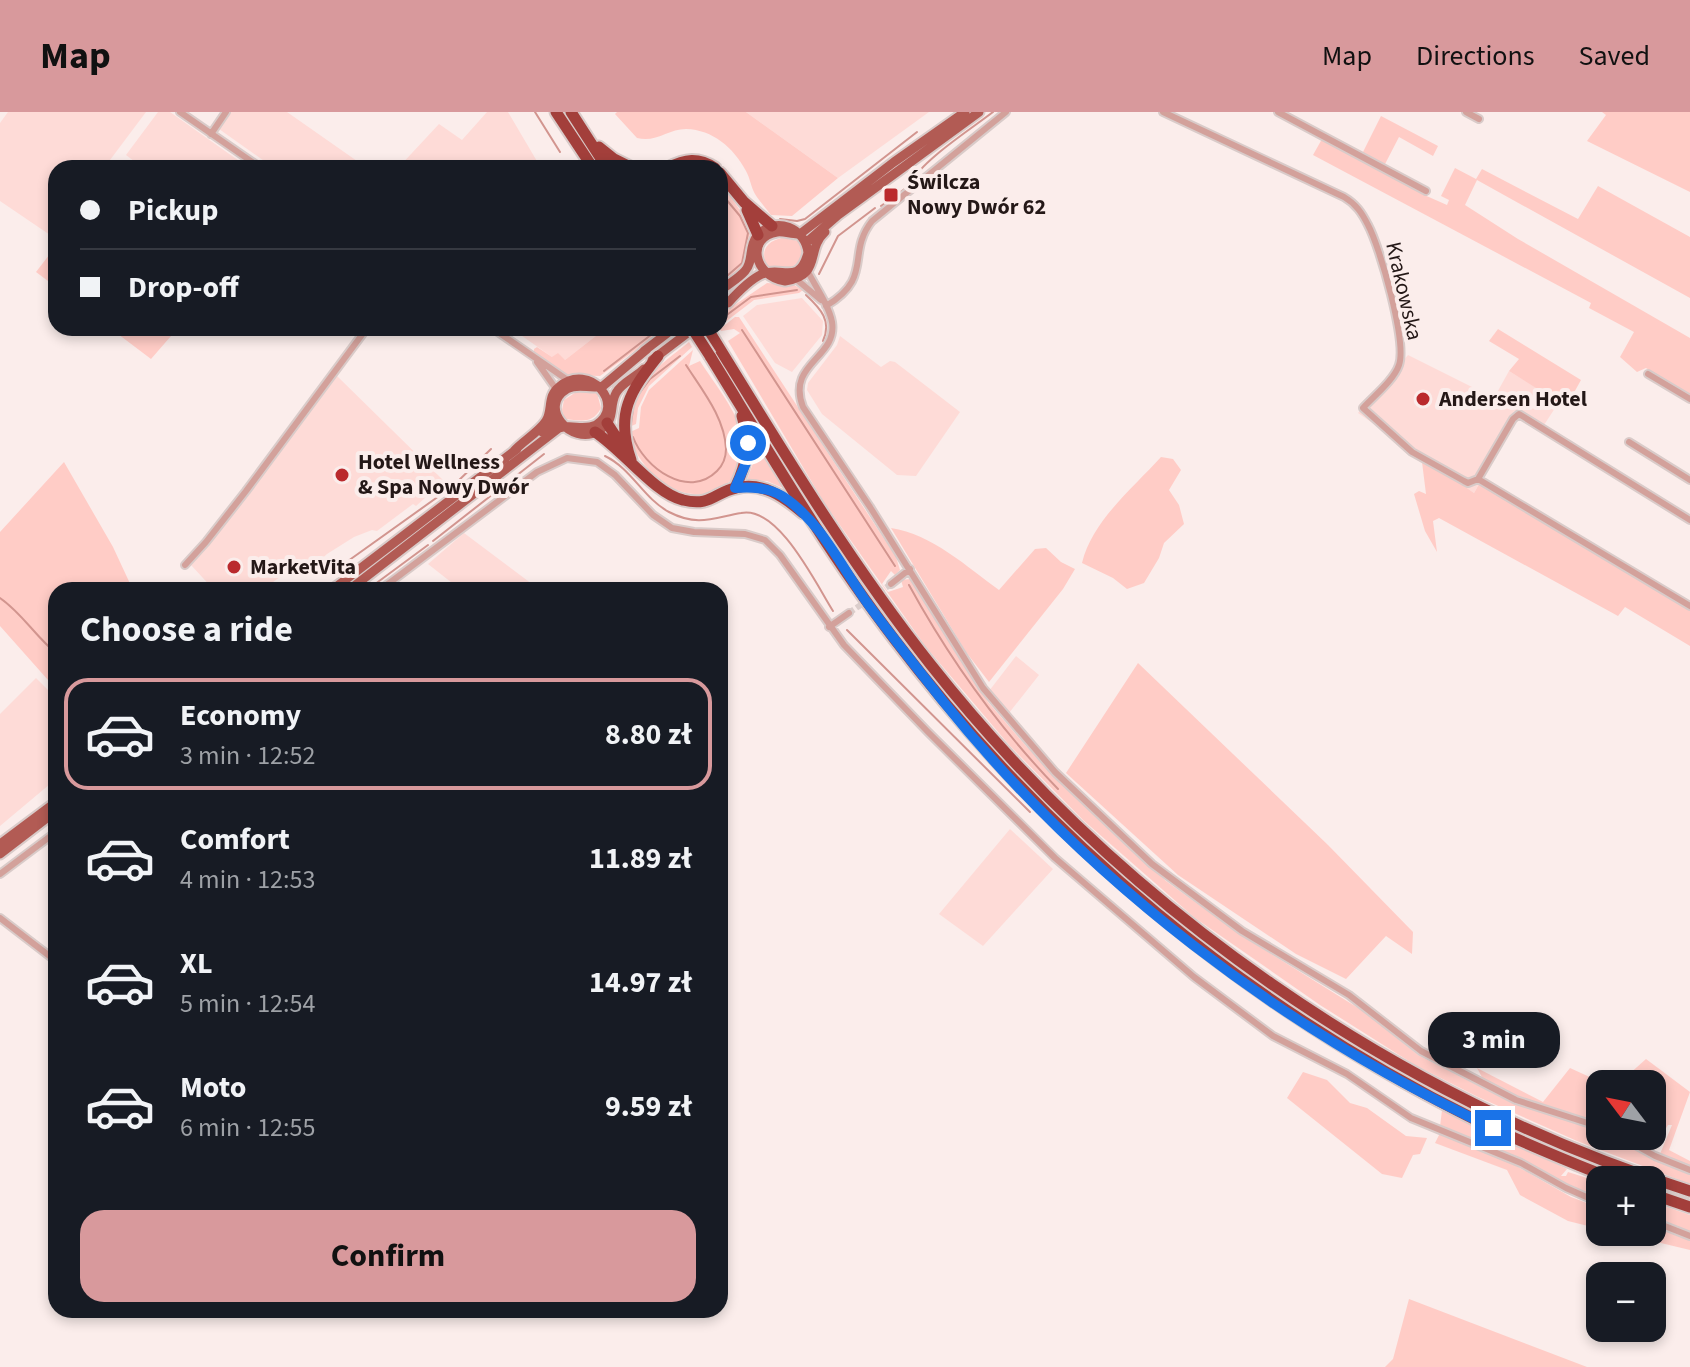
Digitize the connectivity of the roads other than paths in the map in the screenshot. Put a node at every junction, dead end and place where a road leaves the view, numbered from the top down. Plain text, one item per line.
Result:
1 (180, 112) edge
2 (226, 112) edge
3 (556, 112) edge
4 (571, 112) edge
5 (965, 112) edge
6 (979, 112) edge
7 (1006, 112) edge
8 (1163, 112) edge
9 (1278, 112) edge
10 (1466, 112) edge
11 (1479, 119) dead end
12 (584, 131) junction
13 (211, 134) junction
14 (249, 160) edge
15 (588, 160) edge
16 (602, 160) edge
17 (618, 160) edge
18 (728, 183) edge
19 (1426, 191) dead end
20 (744, 202) junction
21 (853, 207) junction
22 (772, 226) junction
23 (800, 235) junction
24 (760, 239) junction
25 (758, 263) junction
26 (806, 266) junction
27 (768, 276) junction
28 (796, 279) junction
29 (728, 286) edge
30 (728, 288) edge
31 (728, 302) edge
32 (824, 304) junction
33 (361, 336) edge
34 (503, 336) edge
35 (667, 336) edge
36 (681, 336) edge
37 (700, 336) edge
38 (710, 336) edge
39 (715, 352) junction
40 (652, 355) junction
41 (532, 356) junction
42 (1648, 374) dead end
43 (569, 381) junction
44 (600, 389) junction
45 (558, 393) junction
46 (1690, 399) edge
47 (737, 400) junction
48 (605, 420) junction
49 (563, 425) junction
50 (595, 432) junction
51 (1629, 442) dead end
52 (514, 451) junction
53 (631, 460) junction
54 (1478, 479) junction
55 (1690, 480) edge
56 (735, 488) junction
57 (810, 518) junction
58 (1690, 520) edge
59 (185, 565) dead end
60 (910, 569) junction
61 (342, 582) edge
62 (360, 582) edge
63 (391, 582) edge
64 (891, 584) tunnel mouth
65 (1690, 606) edge
66 (849, 613) tunnel mouth
67 (829, 627) junction
68 (48, 808) edge
69 (48, 817) edge
70 (48, 838) edge
71 (0, 844) edge
72 (0, 854) edge
73 (0, 874) edge
74 (0, 918) edge
75 (48, 955) edge
76 (1586, 1122) edge
77 (1644, 1150) edge
78 (1586, 1167) edge
79 (1690, 1170) edge
80 (1690, 1191) edge
81 (1586, 1197) edge
82 (1666, 1199) edge
83 (1690, 1207) edge
84 (1666, 1227) edge
85 (1690, 1236) edge

1 - 13 street
2 - 13 street
3 - 15 highway
4 - 12 highway
5 - 23 main road
6 - 21 main road
7 - 32 street
8 - 54 street, Krakowska
9 - 19 street
10 - 11 street
12 - 16 highway
12 - 17 highway
13 - 14 street
18 - 20 highway
20 - 22 highway
20 - 24 highway
21 - 23 main road
21 - 26 main road
22 - 23 main road
22 - 24 main road
23 - 24 main road
23 - 26 main road
24 - 25 main road
24 - 29 main road
25 - 27 main road
25 - 30 main road
26 - 27 main road
26 - 28 main road
26 - 32 street
27 - 28 main road
27 - 31 main road
28 - 32 street
32 - 60 street
33 - 59 street
34 - 41 street
35 - 40 main road
36 - 40 main road
37 - 39 highway, bridge
38 - 39 highway
39 - 47 highway
39 - 80 highway
40 - 44 main road
40 - 48 main road
40 - 53 highway
41 - 43 street
41 - 45 street
42 - 46 street
43 - 44 main road
43 - 45 main road
44 - 45 main road
44 - 48 main road
45 - 49 main road
45 - 52 main road
47 - 56 highway
47 - 57 highway
48 - 49 main road
48 - 50 main road
48 - 53 highway
49 - 50 main road
49 - 52 main road
49 - 62 main road
50 - 53 highway
51 - 55 street
52 - 61 main road
53 - 56 highway
54 - 58 street
54 - 65 street
56 - 57 highway
57 - 78 highway
60 - 64 street
60 - 76 street
63 - 67 street
66 - 67 street
67 - 81 street
68 - 71 main road
69 - 72 main road
70 - 73 street
74 - 75 street
77 - 79 street
82 - 83 highway
84 - 85 street

